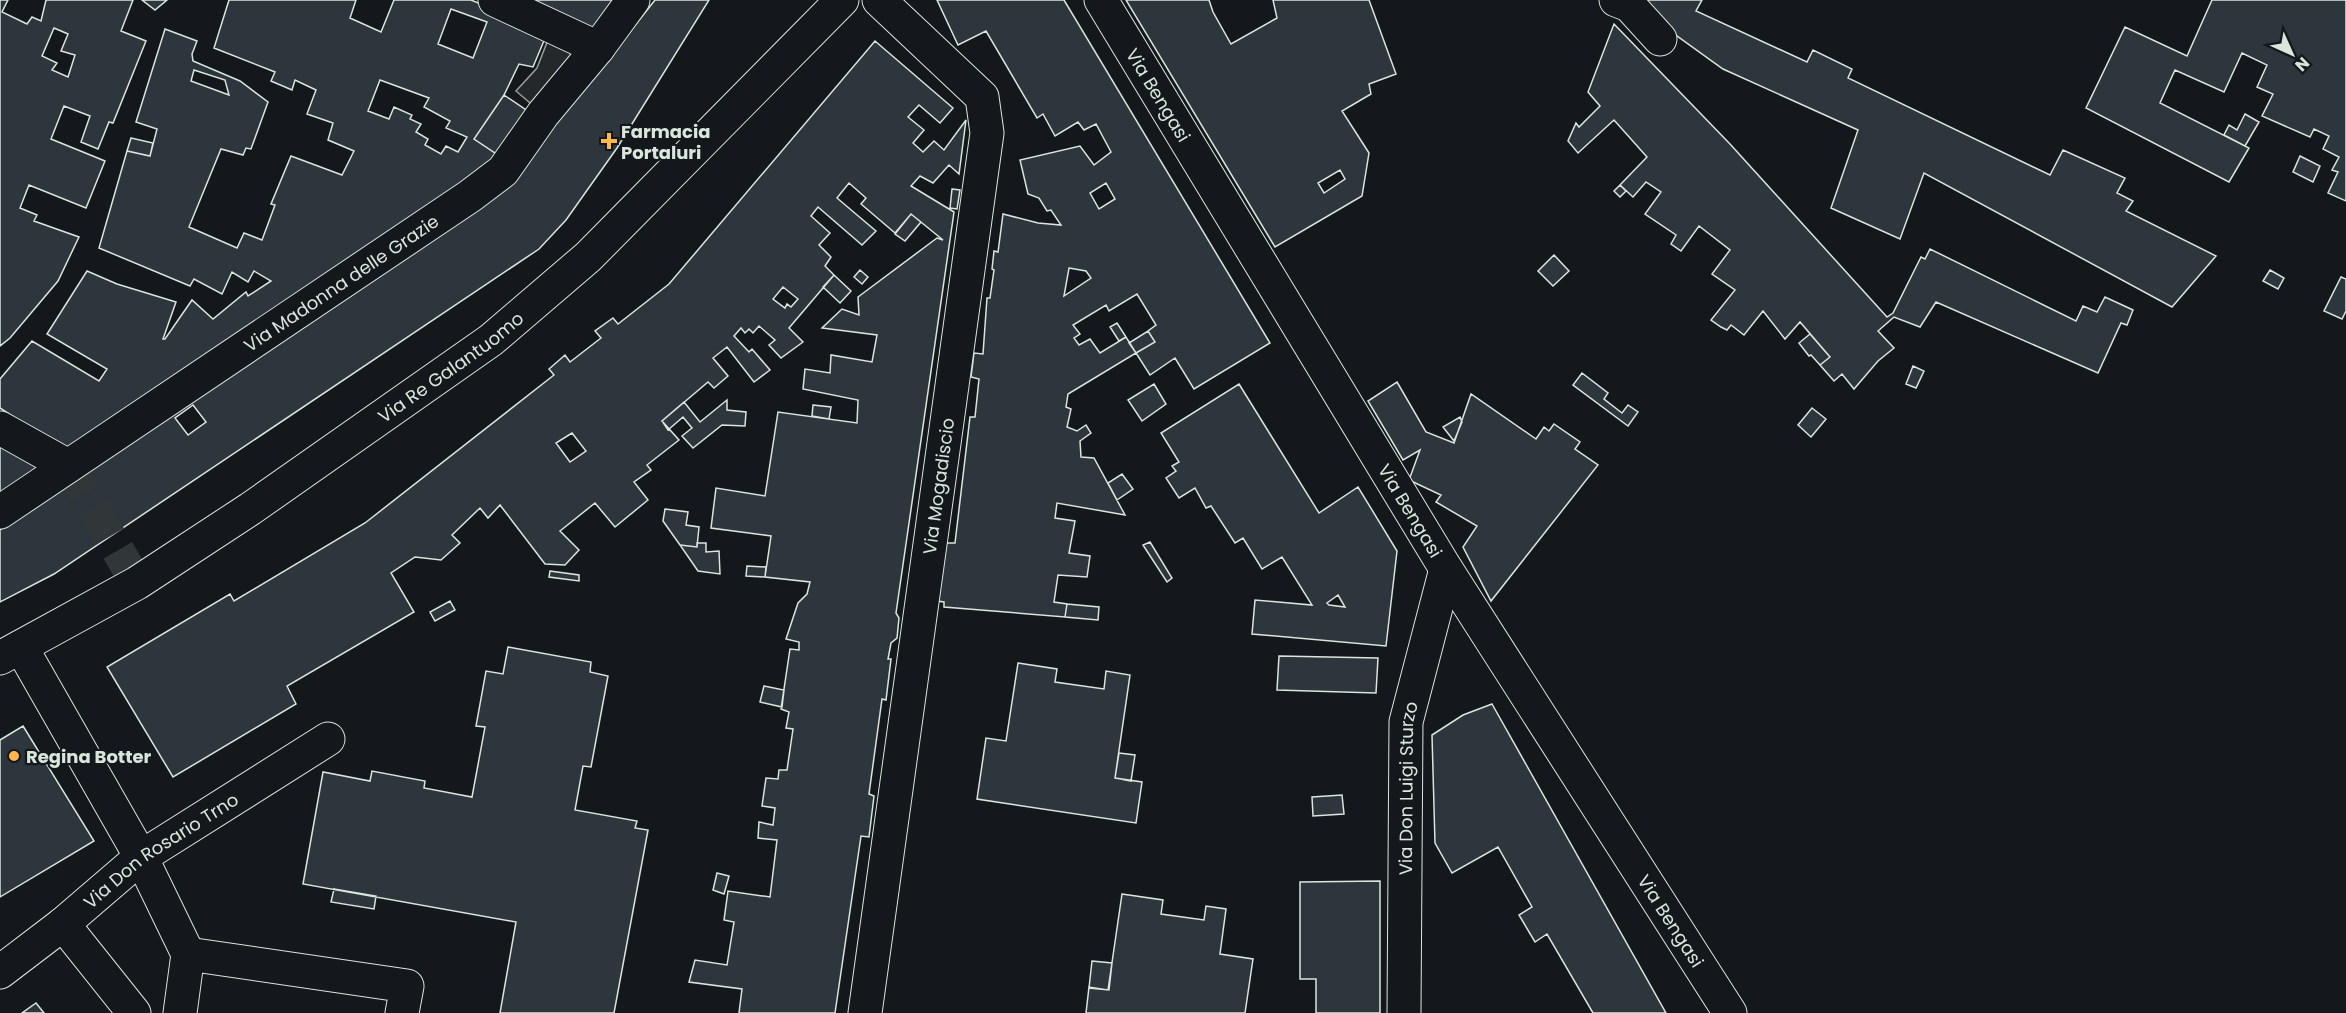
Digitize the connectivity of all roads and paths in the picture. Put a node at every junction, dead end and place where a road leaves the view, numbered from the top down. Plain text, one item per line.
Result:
1 (495, 0) edge
2 (633, 0) edge
3 (842, 0) edge
4 (879, 0) edge
5 (1101, 0) edge
6 (1616, 0) edge
7 (1660, 39) dead end
8 (598, 48) junction
9 (0, 428) edge
10 (68, 466) junction
11 (0, 512) edge
12 (1446, 569) junction
13 (11, 653) edge
14 (328, 739) dead end
15 (141, 857) junction
16 (63, 924) junction
17 (188, 954) junction
18 (0, 972) edge
19 (134, 1013) edge
20 (180, 1013) edge
21 (402, 1013) edge
22 (865, 1013) edge
23 (1404, 1013) edge
24 (1730, 1013) edge

1 - 8 street
2 - 8 street, Via Madonna delle Grazie
3 - 13 street, Via Re Galantuomo
4 - 22 street, Via Mogadiscio
5 - 12 street, Via Bengasi
6 - 7 street
8 - 10 street, Via Madonna delle Grazie
9 - 10 street
10 - 11 street, Via Madonna delle Grazie
12 - 23 street, Via Don Luigi Sturzo
12 - 24 street, Via Bengasi
13 - 15 street
14 - 15 street, Via Don Rosario Trno
15 - 16 street, Via Don Rosario Trno
15 - 17 street
16 - 18 street, Via Don Rosario Trno
16 - 19 street
17 - 20 street
17 - 21 street

